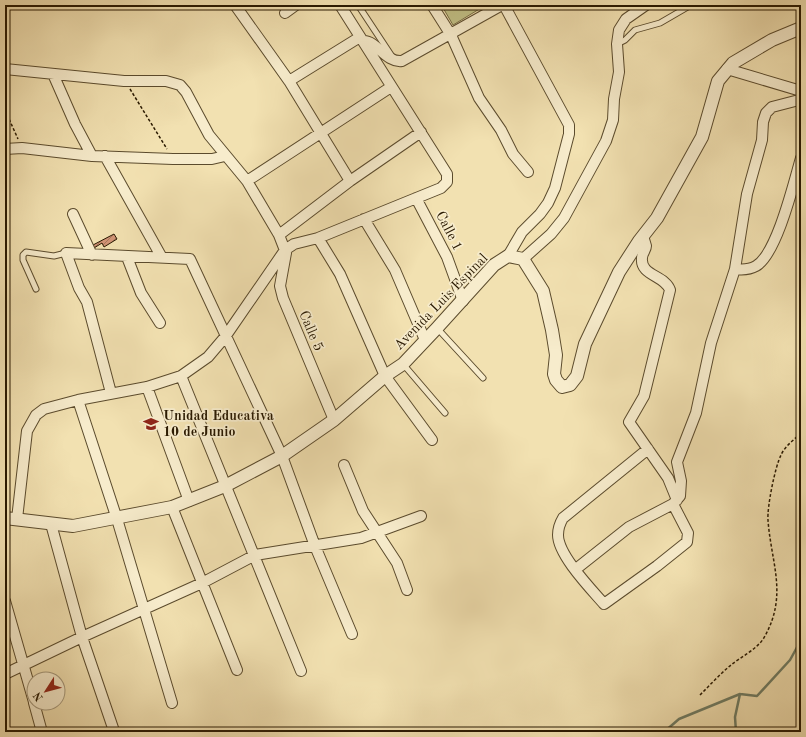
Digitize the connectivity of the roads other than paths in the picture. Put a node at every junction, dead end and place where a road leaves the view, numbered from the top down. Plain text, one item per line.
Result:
1 (235, 5) edge
2 (296, 5) edge
3 (340, 5) edge
4 (358, 5) edge
5 (432, 5) edge
6 (503, 5) edge
7 (646, 5) edge
8 (691, 5) edge
9 (285, 13) dead end
10 (801, 28) edge
11 (450, 34) junction
12 (362, 39) junction
13 (617, 44) junction
14 (393, 59) junction
15 (5, 69) edge
16 (727, 69) junction
17 (53, 74) junction
18 (289, 81) junction
19 (391, 87) junction
20 (801, 91) edge
21 (801, 98) edge
22 (421, 132) junction
23 (320, 133) junction
24 (5, 149) edge
25 (92, 156) junction
26 (104, 156) junction
27 (225, 156) junction
28 (801, 158) edge
29 (528, 172) dead end
30 (247, 181) junction
31 (350, 181) junction
32 (416, 198) junction
33 (73, 214) dead end
34 (364, 219) junction
35 (279, 236) junction
36 (643, 236) junction
37 (318, 238) junction
38 (286, 250) junction
39 (66, 253) junction
40 (92, 255) junction
41 (161, 256) junction
42 (508, 256) junction
43 (127, 257) junction
44 (523, 259) junction
45 (735, 269) junction
46 (36, 289) dead end
47 (463, 300) junction
48 (160, 323) dead end
49 (437, 328) junction
50 (225, 337) junction
51 (425, 340) junction
52 (403, 364) junction
53 (181, 376) junction
54 (385, 376) junction
55 (483, 378) dead end
56 (147, 387) junction
57 (111, 394) junction
58 (78, 400) junction
59 (445, 412) dead end
60 (334, 420) junction
61 (432, 440) dead end
62 (648, 449) junction
63 (282, 456) junction
64 (344, 465) dead end
65 (225, 486) junction
66 (189, 501) junction
67 (675, 502) junction
68 (172, 507) junction
69 (421, 516) dead end
70 (11, 519) edge
71 (117, 519) junction
72 (50, 524) junction
73 (377, 532) junction
74 (316, 546) junction
75 (255, 555) junction
76 (576, 569) junction
77 (202, 583) junction
78 (407, 590) dead end
79 (5, 601) edge
80 (143, 610) junction
81 (352, 634) dead end
82 (82, 637) junction
83 (24, 665) junction
84 (237, 670) dead end
85 (302, 671) dead end
86 (26, 673) edge
87 (5, 674) edge
88 (172, 703) dead end
89 (36, 711) edge
90 (113, 728) dead end
91 (42, 732) edge

1 - 18 street
2 - 9 street
3 - 12 street
4 - 14 lane
5 - 11 street
6 - 11 street
6 - 42 street
7 - 13 street
8 - 13 lane
10 - 16 street
11 - 14 street
11 - 29 street
12 - 14 street
12 - 18 street
12 - 19 street
13 - 44 street
15 - 17 street
16 - 20 street
16 - 36 street
17 - 25 street
17 - 27 street
18 - 23 street
19 - 22 street
19 - 23 street
21 - 45 street
22 - 31 street
22 - 32 street
23 - 30 street
23 - 31 street
24 - 25 street
25 - 26 street
26 - 27 street
26 - 41 street
27 - 30 street
28 - 45 street
30 - 35 street
31 - 35 street
32 - 34 street
32 - 47 street, Calle 1
33 - 40 street
34 - 37 street
34 - 51 street
35 - 38 street
36 - 44 street
36 - 62 street
37 - 38 street
37 - 54 street
38 - 50 street
38 - 60 street, Calle 5
39 - 40 street
39 - 46 lane
39 - 57 street
40 - 43 street
41 - 43 street
41 - 50 street
42 - 44 street, Avenida Luis Espinal
42 - 47 street, Avenida Luis Espinal
43 - 48 street
45 - 67 street
47 - 49 street, Avenida Luis Espinal
49 - 51 street, Avenida Luis Espinal
49 - 55 lane
50 - 53 street
50 - 63 street
51 - 52 street, Avenida Luis Espinal
52 - 54 street, Avenida Luis Espinal
52 - 59 lane
53 - 56 street
53 - 65 street
54 - 60 street, Avenida Luis Espinal
54 - 61 street
56 - 57 street
56 - 66 street
57 - 58 street
58 - 70 street
58 - 71 street
60 - 63 street, Avenida Luis Espinal
62 - 67 street
62 - 76 street
63 - 65 street, Avenida Luis Espinal
63 - 74 street
64 - 73 street
65 - 66 street, Avenida Luis Espinal
65 - 75 street
66 - 68 street, Avenida Luis Espinal
67 - 76 street
67 - 76 street
68 - 71 street, Avenida Luis Espinal
68 - 77 street
69 - 73 street
70 - 72 street, Avenida Luis Espinal
71 - 72 street, Avenida Luis Espinal
71 - 80 street
72 - 82 street
73 - 74 street
73 - 78 street
74 - 75 street
74 - 81 street
75 - 77 street
75 - 85 street
77 - 80 street
77 - 84 street
79 - 83 street
80 - 82 street
80 - 88 street
82 - 83 street
82 - 90 street
83 - 86 street
83 - 87 street
89 - 91 street

